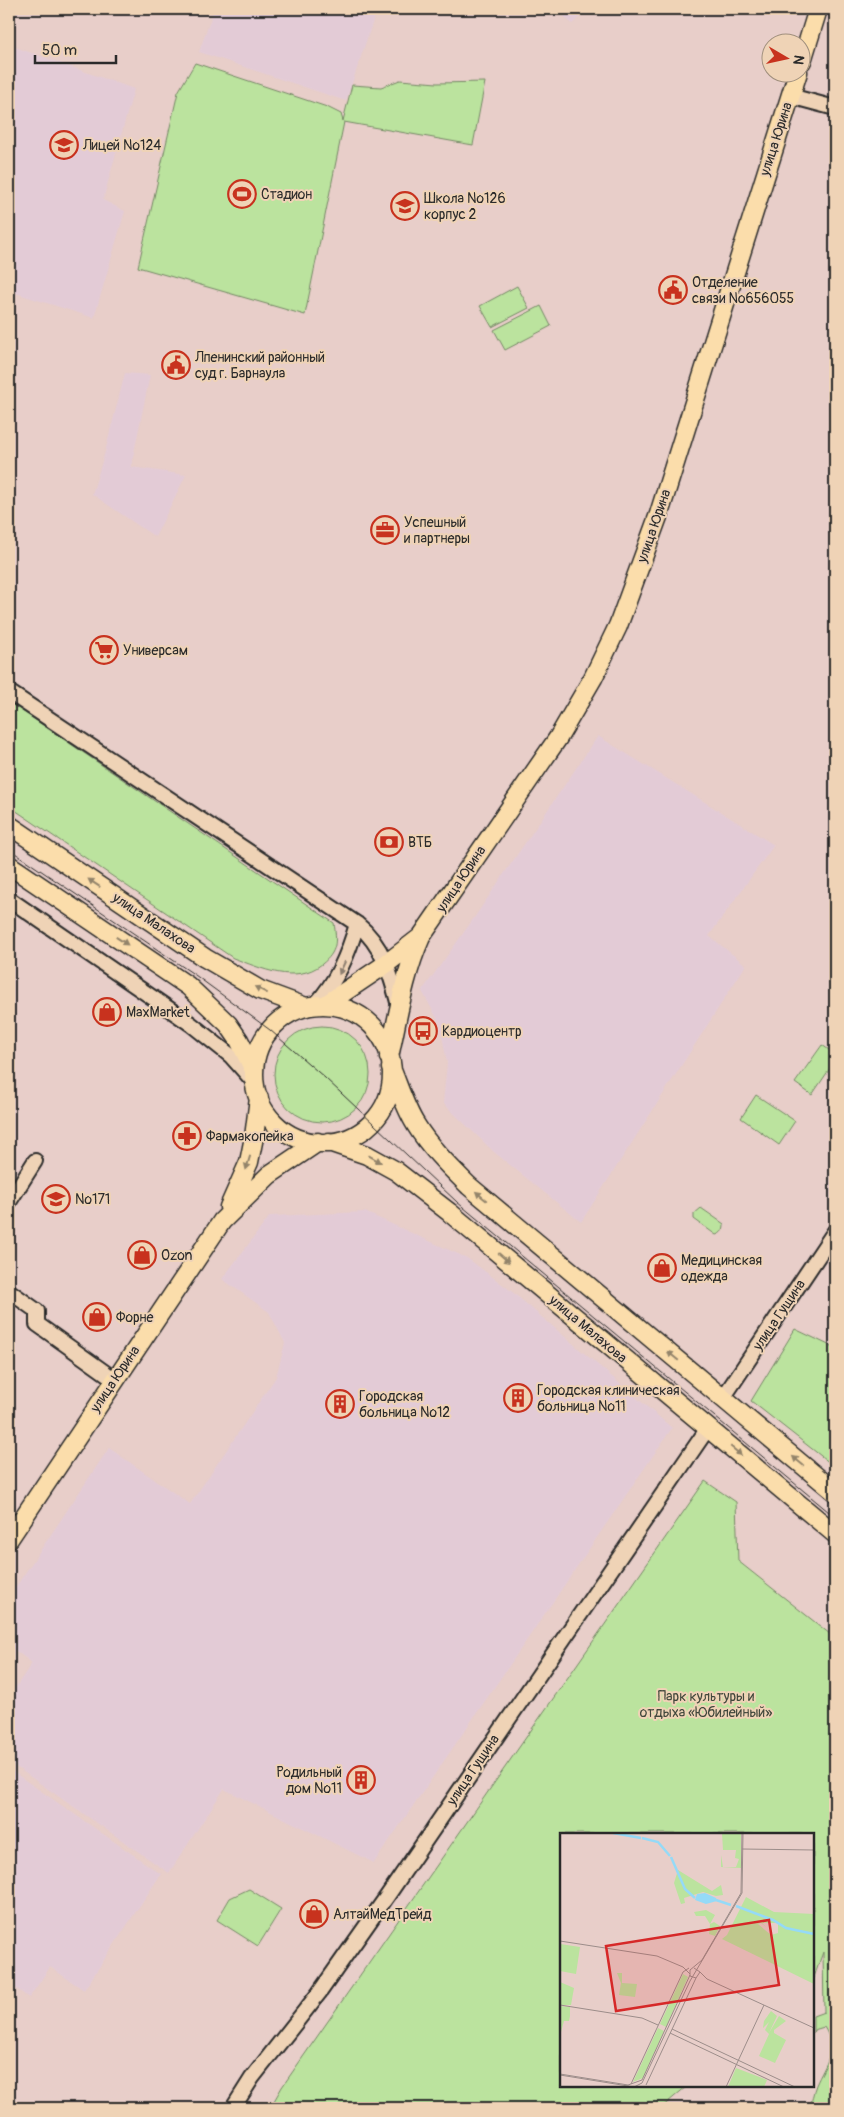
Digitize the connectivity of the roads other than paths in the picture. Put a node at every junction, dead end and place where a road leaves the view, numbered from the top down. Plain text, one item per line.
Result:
1 (818, 9) edge
2 (811, 32) edge
3 (795, 82) edge
4 (790, 96) junction
5 (835, 108) edge
6 (9, 692) edge
7 (9, 825) edge
8 (9, 865) edge
9 (9, 899) edge
10 (357, 924) junction
11 (421, 937) junction
12 (386, 964) junction
13 (315, 1006) junction
14 (399, 1006) junction
15 (390, 1062) junction
16 (256, 1084) junction
17 (323, 1142) junction
18 (35, 1161) dead end
19 (9, 1202) edge
20 (222, 1221) junction
21 (835, 1231) edge
22 (9, 1292) edge
23 (114, 1379) junction
24 (723, 1398) junction
25 (708, 1428) junction
26 (835, 1492) edge
27 (835, 1534) edge
28 (9, 1539) edge
29 (233, 2108) edge

1 - 2 main road
3 - 4 main road, улица Юрина
4 - 5 street
4 - 11 main road, улица Юрина
6 - 10 street
13 -> 7 main road, улица Малахова
8 -> 16 main road
9 - 16 street
10 - 12 street
10 -> 13 street
11 - 12 main road, улица Юрина
11 - 14 main road, улица Юрина
12 - 13 main road, улица Юрина
12 - 14 street
13 - 15 main road
13 - 16 main road
14 - 15 main road, улица Юрина
15 - 17 main road
24 -> 15 main road
16 - 17 main road
16 -> 20 main road, улица Юрина
17 - 20 main road, улица Юрина
17 -> 25 main road, улица Малахова
18 - 19 street
20 - 23 main road, улица Юрина
21 - 24 street, улица Гущина
22 - 23 street
23 - 28 main road, улица Юрина
26 -> 24 main road
25 -> 27 main road, улица Малахова
25 - 29 street, улица Гущина

